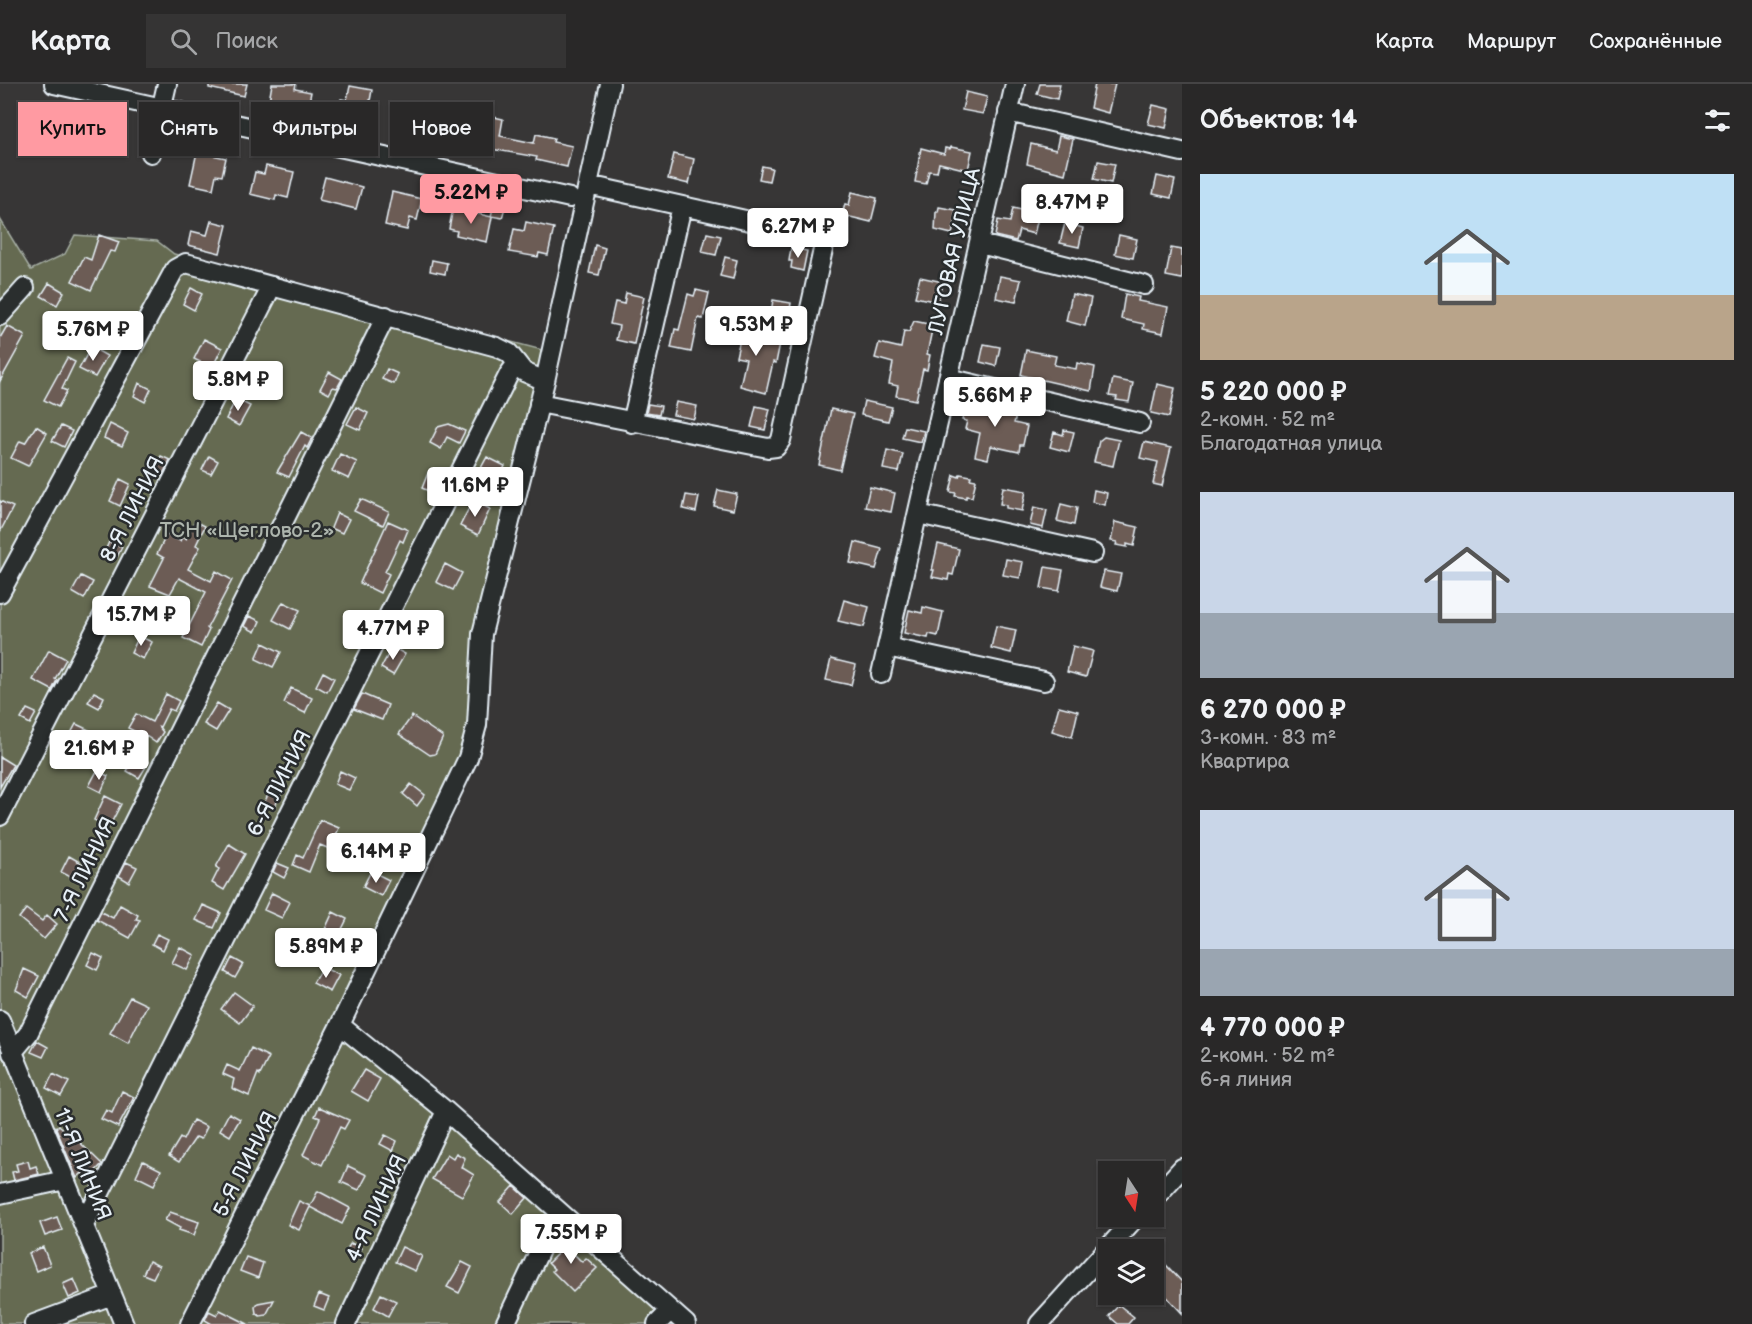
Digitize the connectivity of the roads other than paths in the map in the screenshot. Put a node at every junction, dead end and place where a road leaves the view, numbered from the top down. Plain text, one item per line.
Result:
1 (54, 84) edge
2 (167, 84) edge
3 (610, 84) edge
4 (1015, 84) edge
5 (162, 102) edge
6 (139, 103) edge
7 (1008, 112) junction
8 (239, 125) edge
9 (1182, 152) edge
10 (588, 185) junction
11 (570, 198) dead end
12 (682, 206) junction
13 (980, 244) junction
14 (1144, 285) dead end
15 (272, 286) junction
16 (25, 288) dead end
17 (0, 316) edge
18 (386, 316) junction
19 (517, 363) junction
20 (948, 378) junction
21 (545, 381) junction
22 (539, 403) junction
23 (632, 423) junction
24 (1140, 423) dead end
25 (918, 513) junction
26 (1093, 553) dead end
27 (0, 593) edge
28 (887, 647) junction
29 (881, 674) dead end
30 (1044, 681) dead end
31 (0, 816) edge
32 (0, 1020) edge
33 (340, 1025) junction
34 (12, 1053) junction
35 (446, 1112) junction
36 (1182, 1168) edge
37 (65, 1180) junction
38 (1164, 1188) edge
39 (0, 1194) edge
40 (563, 1216) junction
41 (84, 1225) junction
42 (1127, 1227) edge
43 (112, 1295) junction
44 (670, 1311) junction
45 (34, 1324) edge
46 (124, 1324) edge
47 (190, 1324) edge
48 (346, 1324) edge
49 (505, 1324) edge
50 (657, 1324) edge
51 (686, 1324) edge
52 (1039, 1324) edge

1 - 6 street
2 - 5 street
3 - 10 street, 5-Я ЛИНИЯ
4 - 7 street, ЛУГОВАЯ УЛИЦА
7 - 9 street
7 - 13 street, ЛУГОВАЯ УЛИЦА
8 - 11 street
10 - 12 street
10 - 21 street, 5-Я ЛИНИЯ
12 - 23 street
12 - 23 street
13 - 14 street
13 - 20 street, ЛУГОВАЯ УЛИЦА
15 - 18 street
15 - 27 street
15 - 31 street, 8-Я ЛИНИЯ
16 - 17 street
18 - 19 street
18 - 34 street, 7-Я ЛИНИЯ
19 - 21 street
19 - 41 street, 6-Я ЛИНИЯ
20 - 24 street
20 - 25 street, ЛУГОВАЯ УЛИЦА
21 - 22 street, 5-Я ЛИНИЯ
22 - 23 street
22 - 33 street, 5-Я ЛИНИЯ
25 - 26 street
25 - 28 street, ЛУГОВАЯ УЛИЦА
28 - 29 street, ЛУГОВАЯ УЛИЦА
28 - 30 street
32 - 34 street, 11-Я ЛИНИЯ
33 - 35 street
33 - 47 street, 5-Я ЛИНИЯ
34 - 37 street, 11-Я ЛИНИЯ
35 - 40 street
35 - 48 street, 4-Я ЛИНИЯ
36 - 38 street
37 - 39 street
37 - 41 street, 11-Я ЛИНИЯ
40 - 44 street
40 - 49 street
41 - 43 street, 11-Я ЛИНИЯ
42 - 52 street
43 - 45 street
43 - 46 street, 11-Я ЛИНИЯ
44 - 50 street
44 - 51 street

